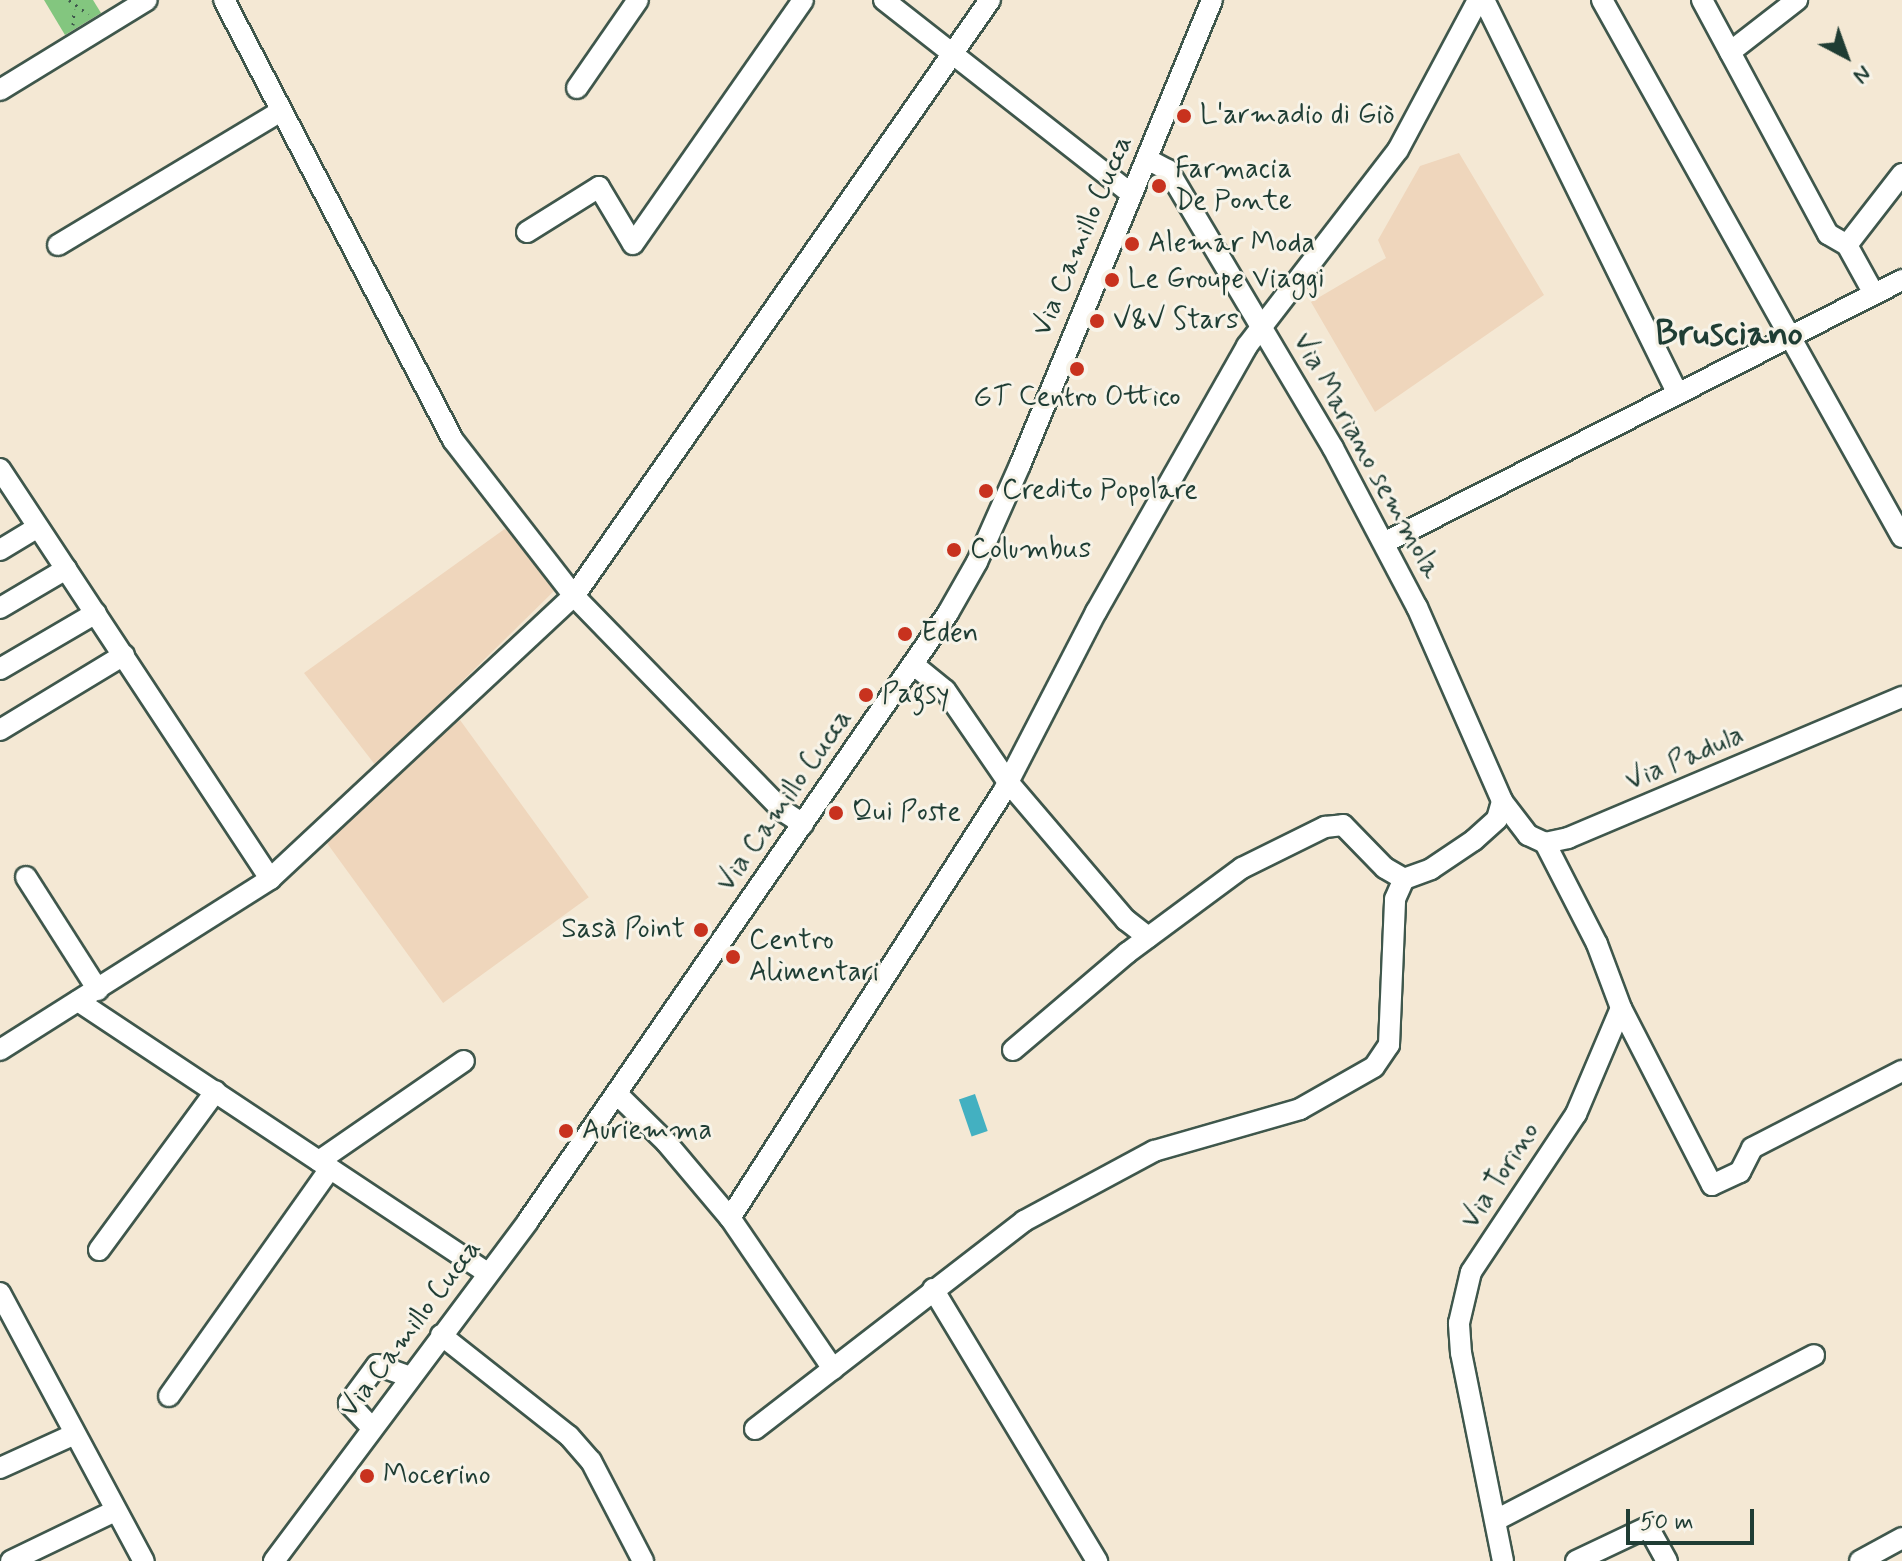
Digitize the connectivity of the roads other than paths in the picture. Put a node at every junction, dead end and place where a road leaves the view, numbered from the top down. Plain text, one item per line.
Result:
1 (147, 0) edge
2 (224, 0) edge
3 (803, 0) edge
4 (884, 0) edge
5 (990, 0) edge
6 (1212, 0) edge
7 (1602, 0) edge
8 (1702, 0) edge
9 (1797, 0) edge
10 (634, 1) edge
11 (1473, 2) edge
12 (955, 52) junction
13 (1730, 52) junction
14 (577, 88) dead end
15 (0, 90) edge
16 (279, 112) junction
17 (1147, 159) junction
18 (1902, 174) edge
19 (1131, 194) junction
20 (527, 232) dead end
21 (58, 245) dead end
22 (1847, 245) junction
23 (1902, 280) edge
24 (1874, 294) junction
25 (1263, 325) junction
26 (1790, 339) junction
27 (1677, 392) junction
28 (4, 482) edge
29 (38, 527) junction
30 (1902, 537) edge
31 (1384, 543) junction
32 (0, 550) edge
33 (66, 569) junction
34 (574, 596) junction
35 (0, 608) edge
36 (96, 613) junction
37 (124, 655) junction
38 (914, 665) junction
39 (0, 669) edge
40 (1902, 697) edge
41 (0, 730) edge
42 (1008, 782) junction
43 (1502, 801) junction
44 (803, 824) junction
45 (1545, 843) junction
46 (26, 877) dead end
47 (270, 879) junction
48 (1404, 879) junction
49 (1148, 937) junction
50 (98, 990) junction
51 (78, 1001) junction
52 (1621, 1008) junction
53 (0, 1050) edge
54 (1013, 1050) dead end
55 (464, 1061) dead end
56 (1902, 1071) edge
57 (216, 1091) junction
58 (617, 1094) junction
59 (324, 1165) junction
60 (730, 1218) junction
61 (99, 1250) dead end
62 (488, 1273) junction
63 (933, 1289) junction
64 (0, 1293) edge
65 (441, 1335) junction
66 (1814, 1355) dead end
67 (833, 1369) junction
68 (410, 1377) junction
69 (169, 1396) dead end
70 (372, 1428) junction
71 (755, 1429) dead end
72 (75, 1434) junction
73 (0, 1468) edge
74 (115, 1511) junction
75 (1498, 1519) junction
76 (1902, 1538) edge
77 (11, 1561) edge
78 (144, 1561) edge
79 (274, 1561) edge
80 (643, 1561) edge
81 (1097, 1561) edge
82 (1503, 1561) edge
83 (1576, 1561) edge
84 (1667, 1561) edge
85 (1860, 1561) edge

1 - 15 street
2 - 16 street
3 - 20 street
4 - 12 street
5 - 12 street
6 - 17 street, Via Camillo Cucca
7 - 26 street
8 - 13 street
9 - 13 street
10 - 14 street
11 - 25 street
11 - 27 street
12 - 19 street
12 - 34 street
13 - 22 street
16 - 21 street
16 - 34 street
17 - 19 street, Via Camillo Cucca
17 - 25 street, Via Mariano semmola
18 - 22 street
19 - 38 street, Via Camillo Cucca
22 - 24 street
23 - 24 street
24 - 26 street
25 - 31 street, Via Mariano semmola
25 - 42 street
26 - 27 street
26 - 30 street
27 - 31 street
28 - 29 street
29 - 32 street
29 - 33 street
31 - 43 street, Via Mariano semmola
33 - 35 street
33 - 36 street
34 - 44 street
34 - 47 street
36 - 37 street
36 - 39 street
37 - 41 street
37 - 47 street
38 - 42 street
38 - 44 street, Via Camillo Cucca
40 - 45 street, Via Padula
42 - 49 street
42 - 60 street
43 - 45 street
43 - 48 street
44 - 58 street, Via Camillo Cucca
45 - 52 street
46 - 50 street
47 - 50 street
48 - 49 street
48 - 63 street
49 - 54 street
50 - 51 street
51 - 53 street
51 - 57 street
52 - 56 street
52 - 75 street, Via Torino
55 - 59 street
57 - 59 street
57 - 61 street
58 - 60 street
58 - 62 street, Via Camillo Cucca
59 - 62 street
59 - 69 street
60 - 67 street
62 - 65 street, Via Camillo Cucca
63 - 67 street
63 - 81 street
64 - 72 street
65 - 68 street, Via Camillo Cucca
65 - 80 street
66 - 75 street
67 - 71 street
68 - 70 street, Via Camillo Cucca
68 - 70 street
70 - 79 street, Via Camillo Cucca
72 - 73 street
72 - 74 street
74 - 77 street
74 - 78 street
75 - 82 street, Via Torino
76 - 85 street
83 - 84 street

